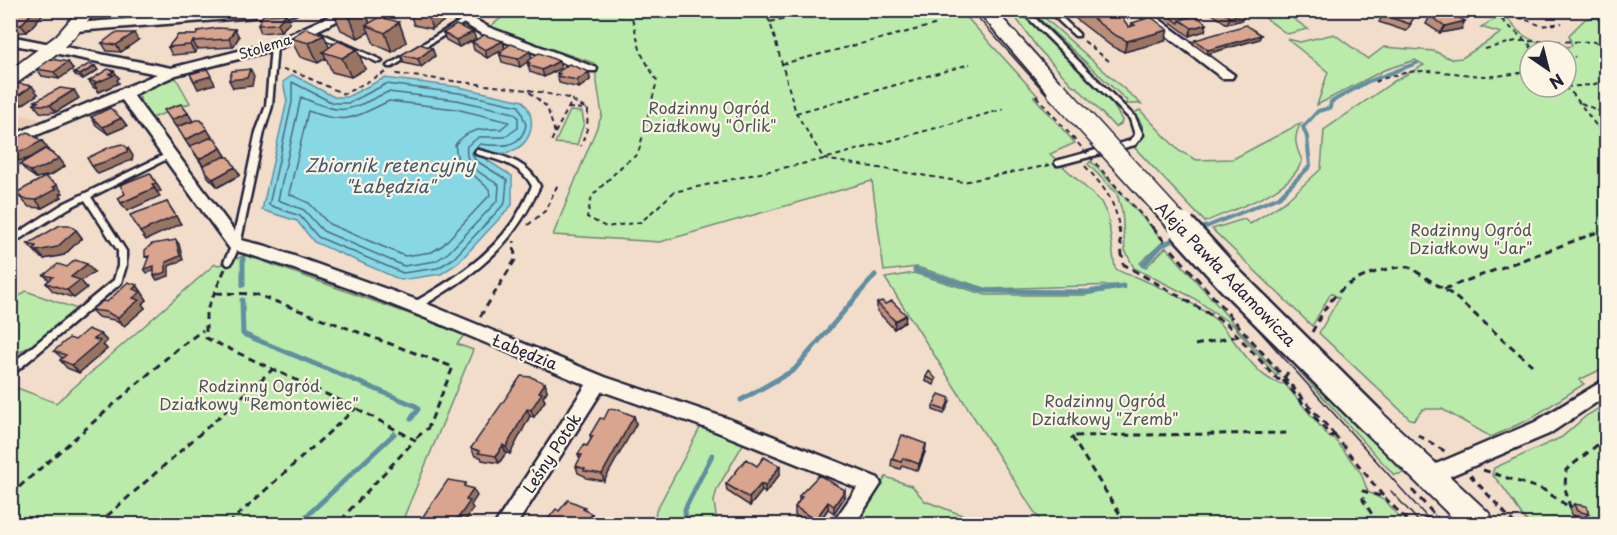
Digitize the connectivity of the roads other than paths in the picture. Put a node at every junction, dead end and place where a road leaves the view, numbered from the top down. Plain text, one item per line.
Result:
1 (88, 10) edge
2 (295, 10) edge
3 (320, 10) edge
4 (354, 10) edge
5 (447, 10) edge
6 (985, 10) edge
7 (1023, 10) edge
8 (1050, 10) edge
9 (1139, 10) edge
10 (336, 19) junction
11 (467, 19) junction
12 (76, 27) junction
13 (312, 31) junction
14 (1077, 34) road end
15 (10, 39) edge
16 (274, 46) junction
17 (54, 48) junction
18 (379, 61) dead end
19 (390, 66) dead end
20 (591, 68) dead end
21 (171, 72) junction
22 (1227, 75) dead end
23 (10, 79) edge
24 (124, 94) junction
25 (10, 142) edge
26 (479, 152) dead end
27 (169, 156) junction
28 (1059, 163) road end
29 (87, 196) junction
30 (10, 242) edge
31 (236, 245) junction
32 (228, 262) road end
33 (414, 306) junction
34 (10, 371) edge
35 (598, 382) junction
36 (1606, 387) edge
37 (1429, 472) junction
38 (505, 525) edge
39 (843, 525) edge
40 (1479, 525) edge

1 - 12 main road
2 - 12 street
3 - 10 street
4 - 10 street, Stolema
5 - 11 street
6 - 37 main road, Aleja Pawła Adamowicza, bridge
7 - 28 lane
8 - 14 lane
9 - 22 street
10 - 13 street, Stolema
11 - 19 lane
11 - 20 street
12 - 17 main road
13 - 16 street, Stolema
13 - 18 lane
15 - 17 street, Stolema
16 - 21 street, Stolema
16 - 31 lane
17 - 21 street, Stolema
17 - 23 main road
21 - 24 street, Stolema
24 - 25 street, Stolema
24 - 27 street
26 - 33 lane
27 - 29 lane
27 - 31 street
29 - 30 lane
29 - 34 lane
31 - 32 lane
31 - 33 street, Łabędzia
33 - 35 street, Łabędzia
35 - 38 street, Leśny Potok
35 - 39 street, Łabędzia
36 - 37 street
37 - 40 main road, Aleja Pawła Adamowicza

